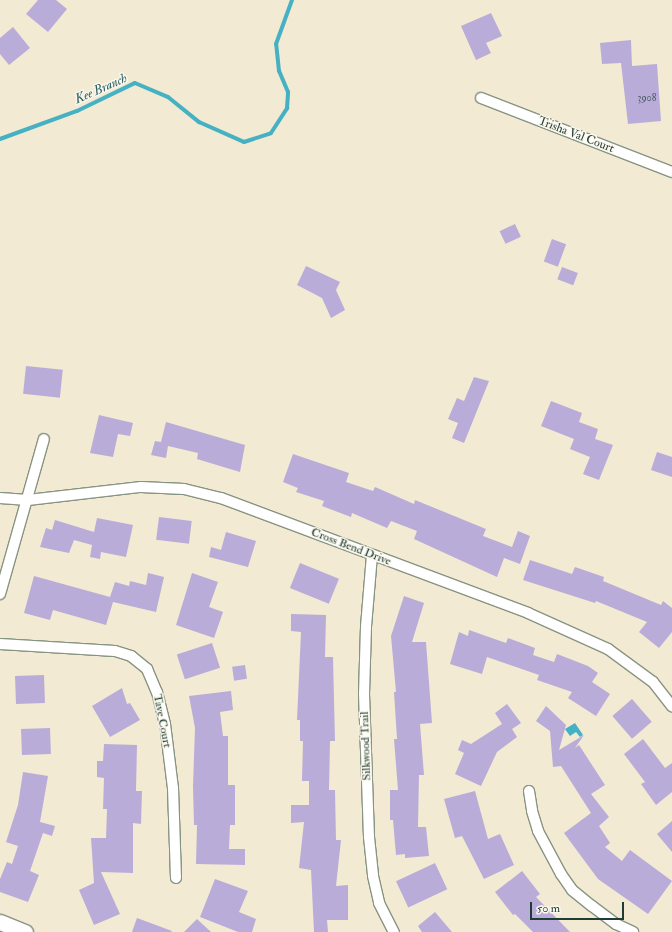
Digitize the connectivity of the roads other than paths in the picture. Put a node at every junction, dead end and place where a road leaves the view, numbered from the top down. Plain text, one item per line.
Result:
1 (481, 98) dead end
2 (672, 172) edge
3 (44, 439) dead end
4 (0, 498) edge
5 (28, 500) junction
6 (372, 555) junction
7 (0, 594) edge
8 (0, 644) edge
9 (672, 706) edge
10 (529, 791) dead end
11 (176, 878) dead end
12 (0, 922) edge
13 (25, 932) edge
14 (394, 932) edge
15 (633, 932) edge

1 - 2 street, Trisha Val Court
3 - 5 street
4 - 5 street, Cross Bend Drive
5 - 6 street, Cross Bend Drive
5 - 7 street
6 - 9 street, Cross Bend Drive
6 - 14 street, Silkwood Trail
8 - 11 street, Tave Court
10 - 15 street
12 - 13 main road

